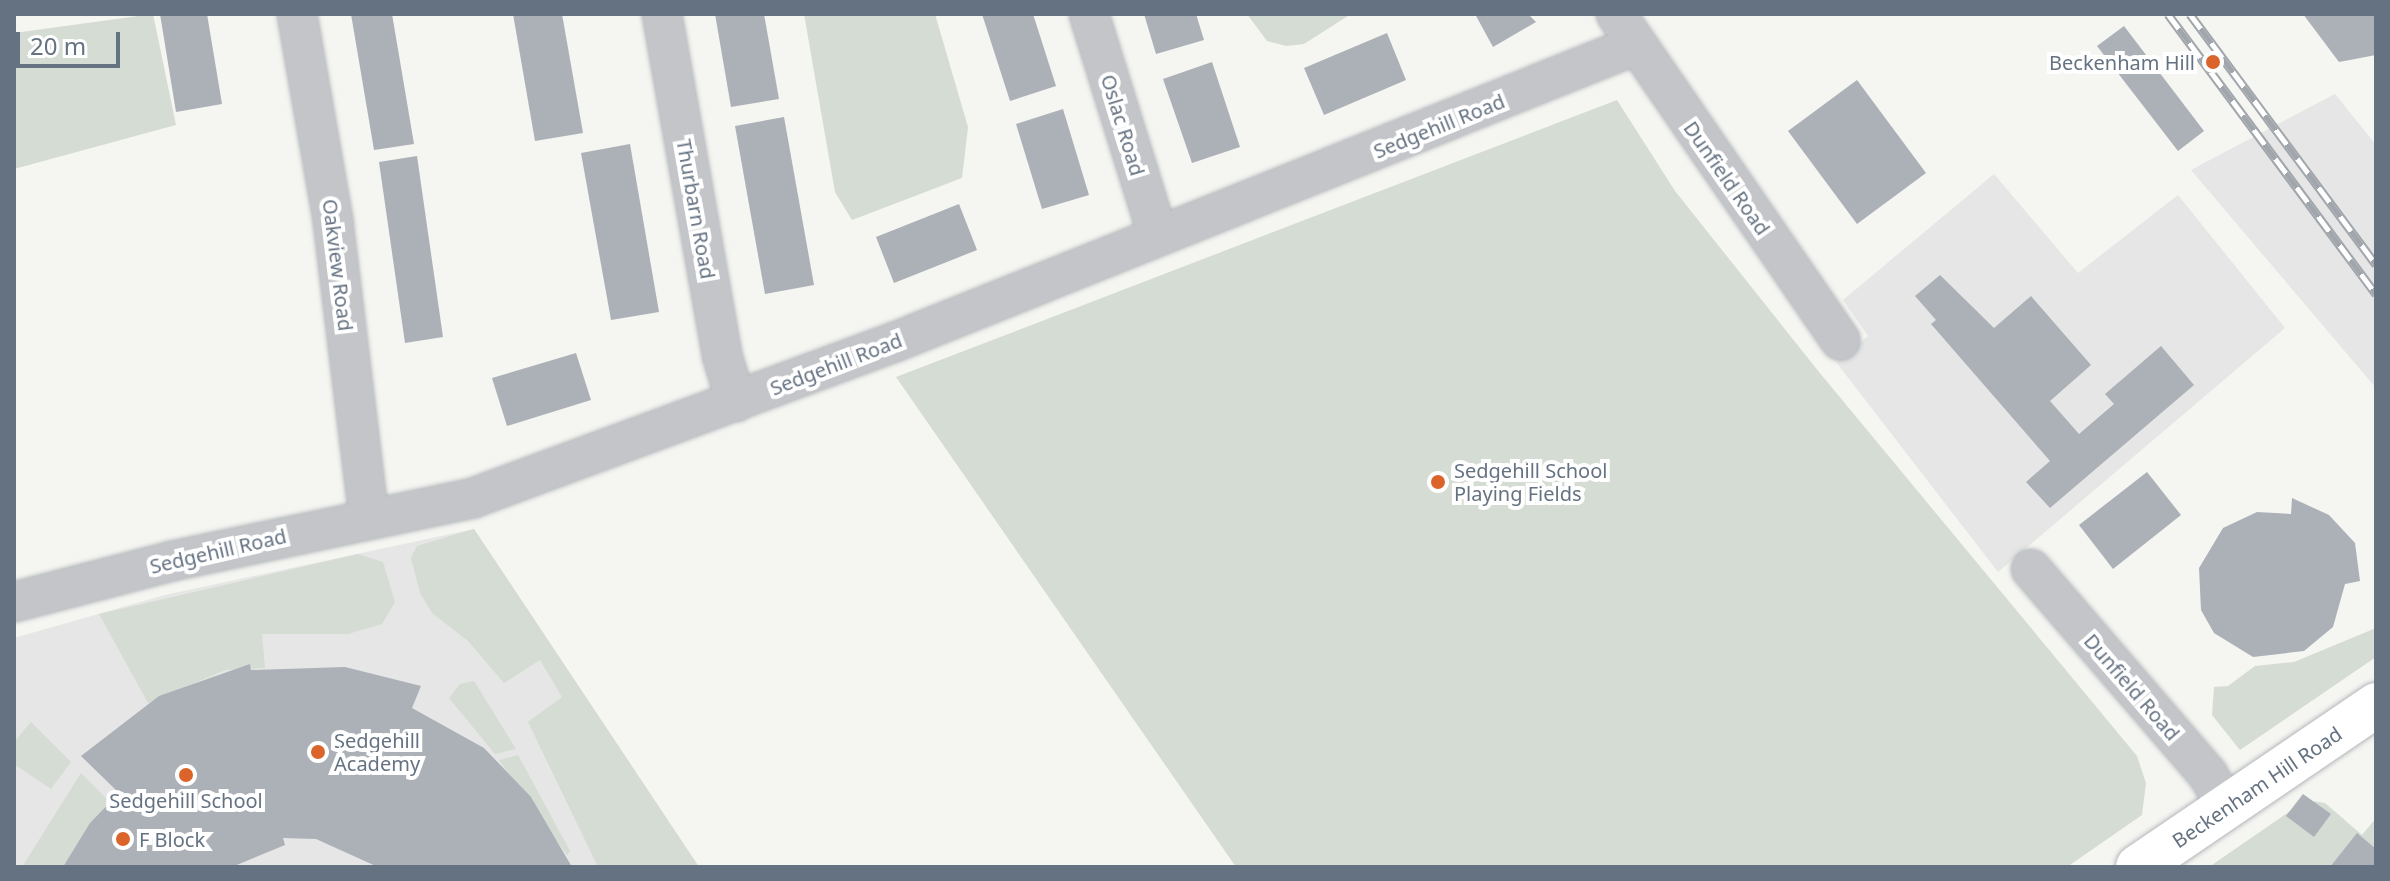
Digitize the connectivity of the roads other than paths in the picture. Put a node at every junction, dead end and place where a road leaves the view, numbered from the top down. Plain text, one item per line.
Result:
1 (297, 14) edge
2 (662, 14) edge
3 (1089, 14) edge
4 (1625, 30) edge
5 (1158, 236) junction
6 (1840, 340) dead end
7 (736, 402) junction
8 (369, 517) junction
9 (2031, 569) dead end
10 (14, 602) edge
11 (2376, 705) edge
12 (2228, 808) junction
13 (2138, 867) edge

1 - 8 street, Oakview Road
2 - 7 street, Thurbarn Road
3 - 5 street, Oslac Road
4 - 5 street, Sedgehill Road
4 - 6 street, Dunfield Road
5 - 7 street, Sedgehill Road
7 - 8 street, Sedgehill Road
8 - 10 street, Sedgehill Road
9 - 12 street, Dunfield Road
11 - 12 main road, Beckenham Hill Road
12 - 13 main road, Beckenham Hill Road

